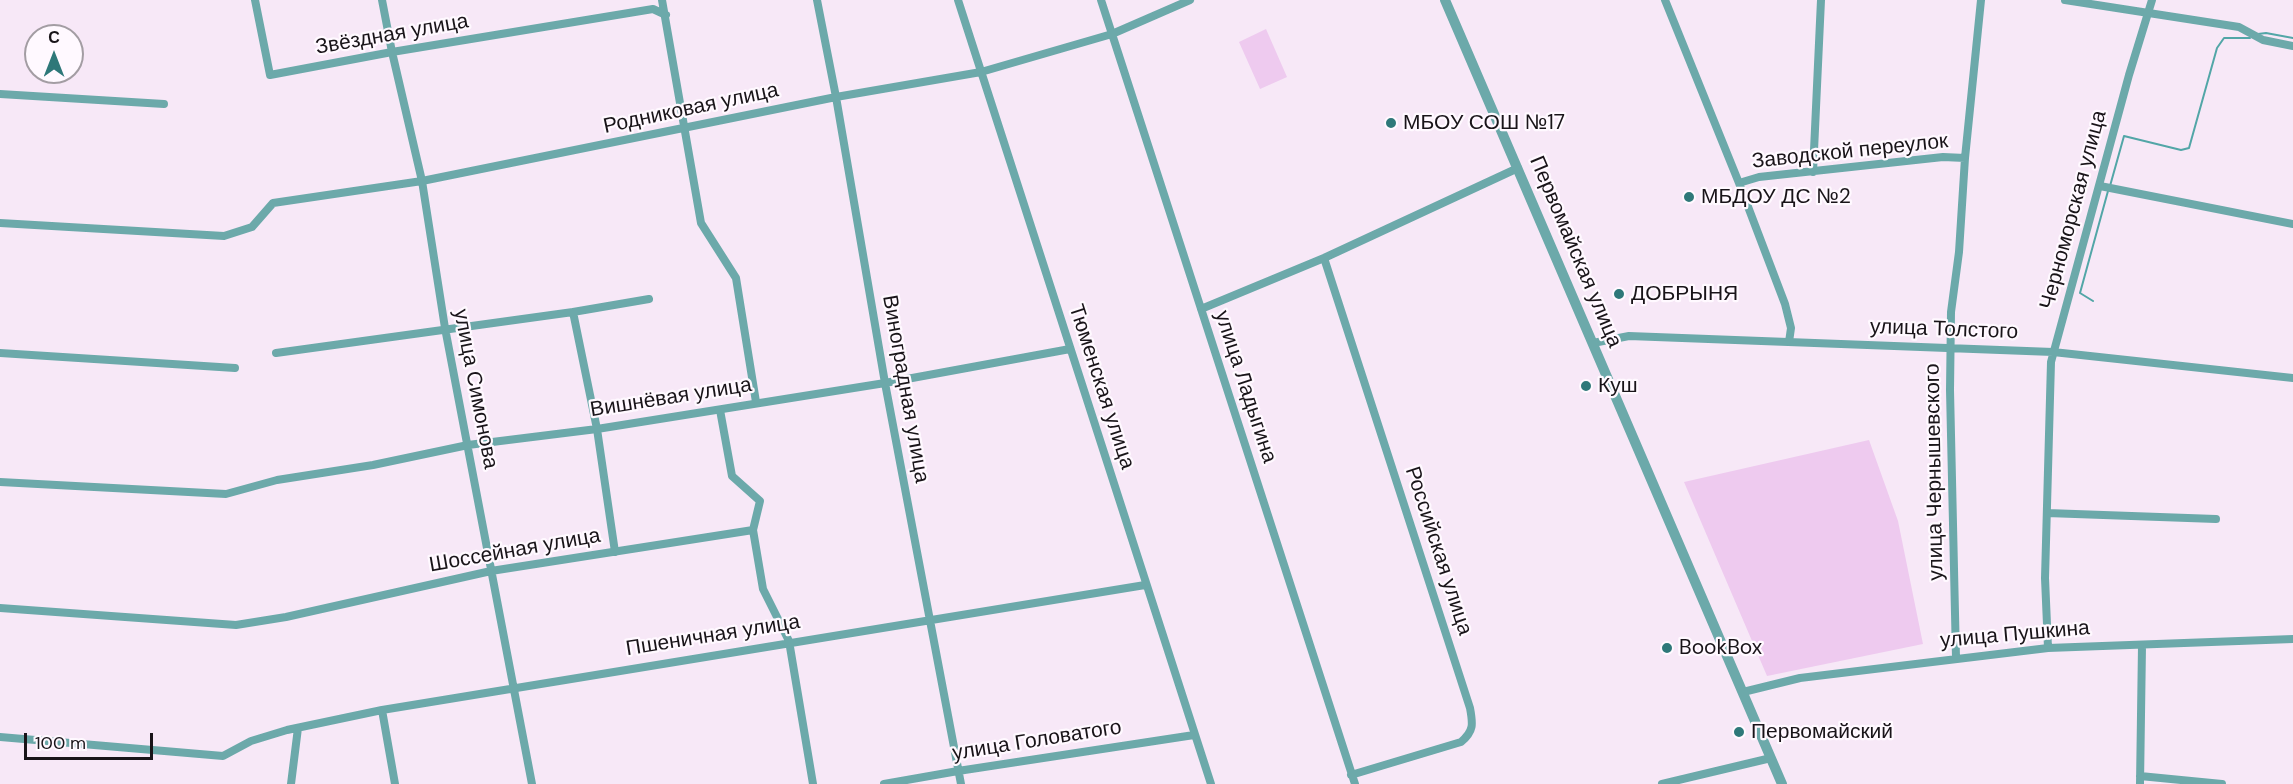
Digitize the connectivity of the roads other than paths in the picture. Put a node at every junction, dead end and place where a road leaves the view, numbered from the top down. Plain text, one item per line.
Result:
1 (255, 0) edge
2 (382, 0) edge
3 (662, 0) edge
4 (817, 0) edge
5 (958, 0) edge
6 (1101, 0) edge
7 (1190, 0) edge
8 (1445, 0) edge
9 (1665, 0) edge
10 (1821, 0) edge
11 (1981, 0) edge
12 (2065, 0) edge
13 (2152, 0) edge
14 (2075, 1) edge
15 (2148, 12) junction
16 (666, 15) junction
17 (1112, 34) junction
18 (2293, 46) edge
19 (392, 52) junction
20 (981, 72) junction
21 (0, 94) edge
22 (836, 97) junction
23 (164, 104) dead end
24 (685, 129) junction
25 (1965, 158) junction
26 (1518, 168) junction
27 (1813, 172) junction
28 (422, 181) junction
29 (1739, 183) junction
30 (2106, 188) junction
31 (0, 223) edge
32 (2293, 224) edge
33 (1324, 258) junction
34 (649, 299) dead end
35 (1201, 309) junction
36 (573, 312) junction
37 (445, 328) junction
38 (1789, 342) junction
39 (1593, 343) junction
40 (1951, 348) junction
41 (1070, 349) junction
42 (276, 352) dead end
43 (2053, 352) junction
44 (0, 353) edge
45 (235, 368) dead end
46 (2293, 378) edge
47 (885, 383) junction
48 (756, 402) junction
49 (720, 410) junction
50 (597, 429) junction
51 (468, 445) junction
52 (0, 482) edge
53 (2047, 513) junction
54 (2216, 519) dead end
55 (753, 530) junction
56 (615, 552) junction
57 (491, 571) junction
58 (1145, 585) junction
59 (0, 608) edge
60 (930, 620) junction
61 (2293, 639) edge
62 (789, 642) junction
63 (2142, 646) junction
64 (2048, 648) junction
65 (1956, 658) junction
66 (514, 687) junction
67 (1743, 692) junction
68 (382, 710) junction
69 (298, 728) junction
70 (1194, 735) junction
71 (0, 738) edge
72 (1771, 758) junction
73 (958, 771) junction
74 (1351, 775) junction
75 (2140, 780) edge
76 (291, 784) edge
77 (395, 784) edge
78 (532, 784) edge
79 (813, 784) edge
80 (884, 784) edge
81 (961, 784) edge
82 (1210, 784) edge
83 (1355, 784) edge
84 (1662, 784) edge
85 (1782, 784) edge
86 (2223, 784) edge

1 - 19 street, Звёздная улица
2 - 19 street, улица Симонова
3 - 16 street
4 - 22 street, Виноградная улица
5 - 20 street, Тюменская улица
6 - 17 street, улица Ладыгина
7 - 17 street, Родниковая улица
8 - 26 street, Первомайская улица
9 - 29 street
10 - 27 street
11 - 25 street, улица Чернышевского
12 - 14 street
13 - 15 street, Черноморская улица
14 - 15 street
15 - 18 street
15 - 30 street, Черноморская улица
16 - 19 street, Звёздная улица
16 - 24 street
17 - 20 street, Родниковая улица
17 - 35 street, улица Ладыгина
19 - 28 street, улица Симонова
20 - 22 street, Родниковая улица
20 - 41 street, Тюменская улица
21 - 23 street
22 - 24 street, Родниковая улица
22 - 47 street, Виноградная улица
24 - 28 street, Родниковая улица
24 - 48 street
25 - 27 street, Заводской переулок
25 - 40 street, улица Чернышевского
26 - 33 street
26 - 39 street, Первомайская улица
27 - 29 street, Заводской переулок
28 - 31 street, Родниковая улица
28 - 37 street, улица Симонова
29 - 38 street
30 - 32 street
30 - 43 street, Черноморская улица
33 - 35 street
33 - 74 street, Российская улица
34 - 36 street
35 - 74 street, улица Ладыгина
36 - 37 street
36 - 50 street
37 - 42 street
37 - 51 street, улица Симонова
38 - 39 street, улица Толстого
38 - 40 street, улица Толстого
39 - 67 street, Первомайская улица
40 - 43 street, улица Толстого
40 - 65 street, улица Чернышевского
41 - 47 street, Вишнёвая улица
41 - 58 street, Тюменская улица
43 - 46 street, улица Толстого
43 - 53 street, Черноморская улица
44 - 45 street
47 - 48 street, Вишнёвая улица
47 - 60 street, Виноградная улица
48 - 49 street, Вишнёвая улица
49 - 50 street, Вишнёвая улица
49 - 55 street
50 - 51 street, Вишнёвая улица
50 - 56 street
51 - 52 street, Вишнёвая улица
51 - 57 street, улица Симонова
53 - 54 street
53 - 64 street, Черноморская улица
55 - 56 street, Шоссейная улица
55 - 62 street
56 - 57 street, Шоссейная улица
57 - 59 street, Шоссейная улица
57 - 66 street, улица Симонова
58 - 60 street, Пшеничная улица
58 - 70 street, Тюменская улица
60 - 62 street, Пшеничная улица
60 - 73 street, Виноградная улица
61 - 63 street, улица Пушкина
62 - 66 street, Пшеничная улица
62 - 79 street
63 - 64 street, улица Пушкина
63 - 75 street
64 - 65 street, улица Пушкина
65 - 67 street, улица Пушкина
66 - 68 street, Пшеничная улица
66 - 78 street, улица Симонова
67 - 72 street, Первомайская улица
68 - 69 street, Пшеничная улица
68 - 77 street
69 - 71 street, Пшеничная улица
69 - 76 street
70 - 73 street, улица Головатого
70 - 82 street, Тюменская улица
72 - 84 street
72 - 85 street, Первомайская улица
73 - 80 street, улица Головатого
73 - 81 street, Виноградная улица
74 - 83 street, улица Ладыгина
75 - 86 street

